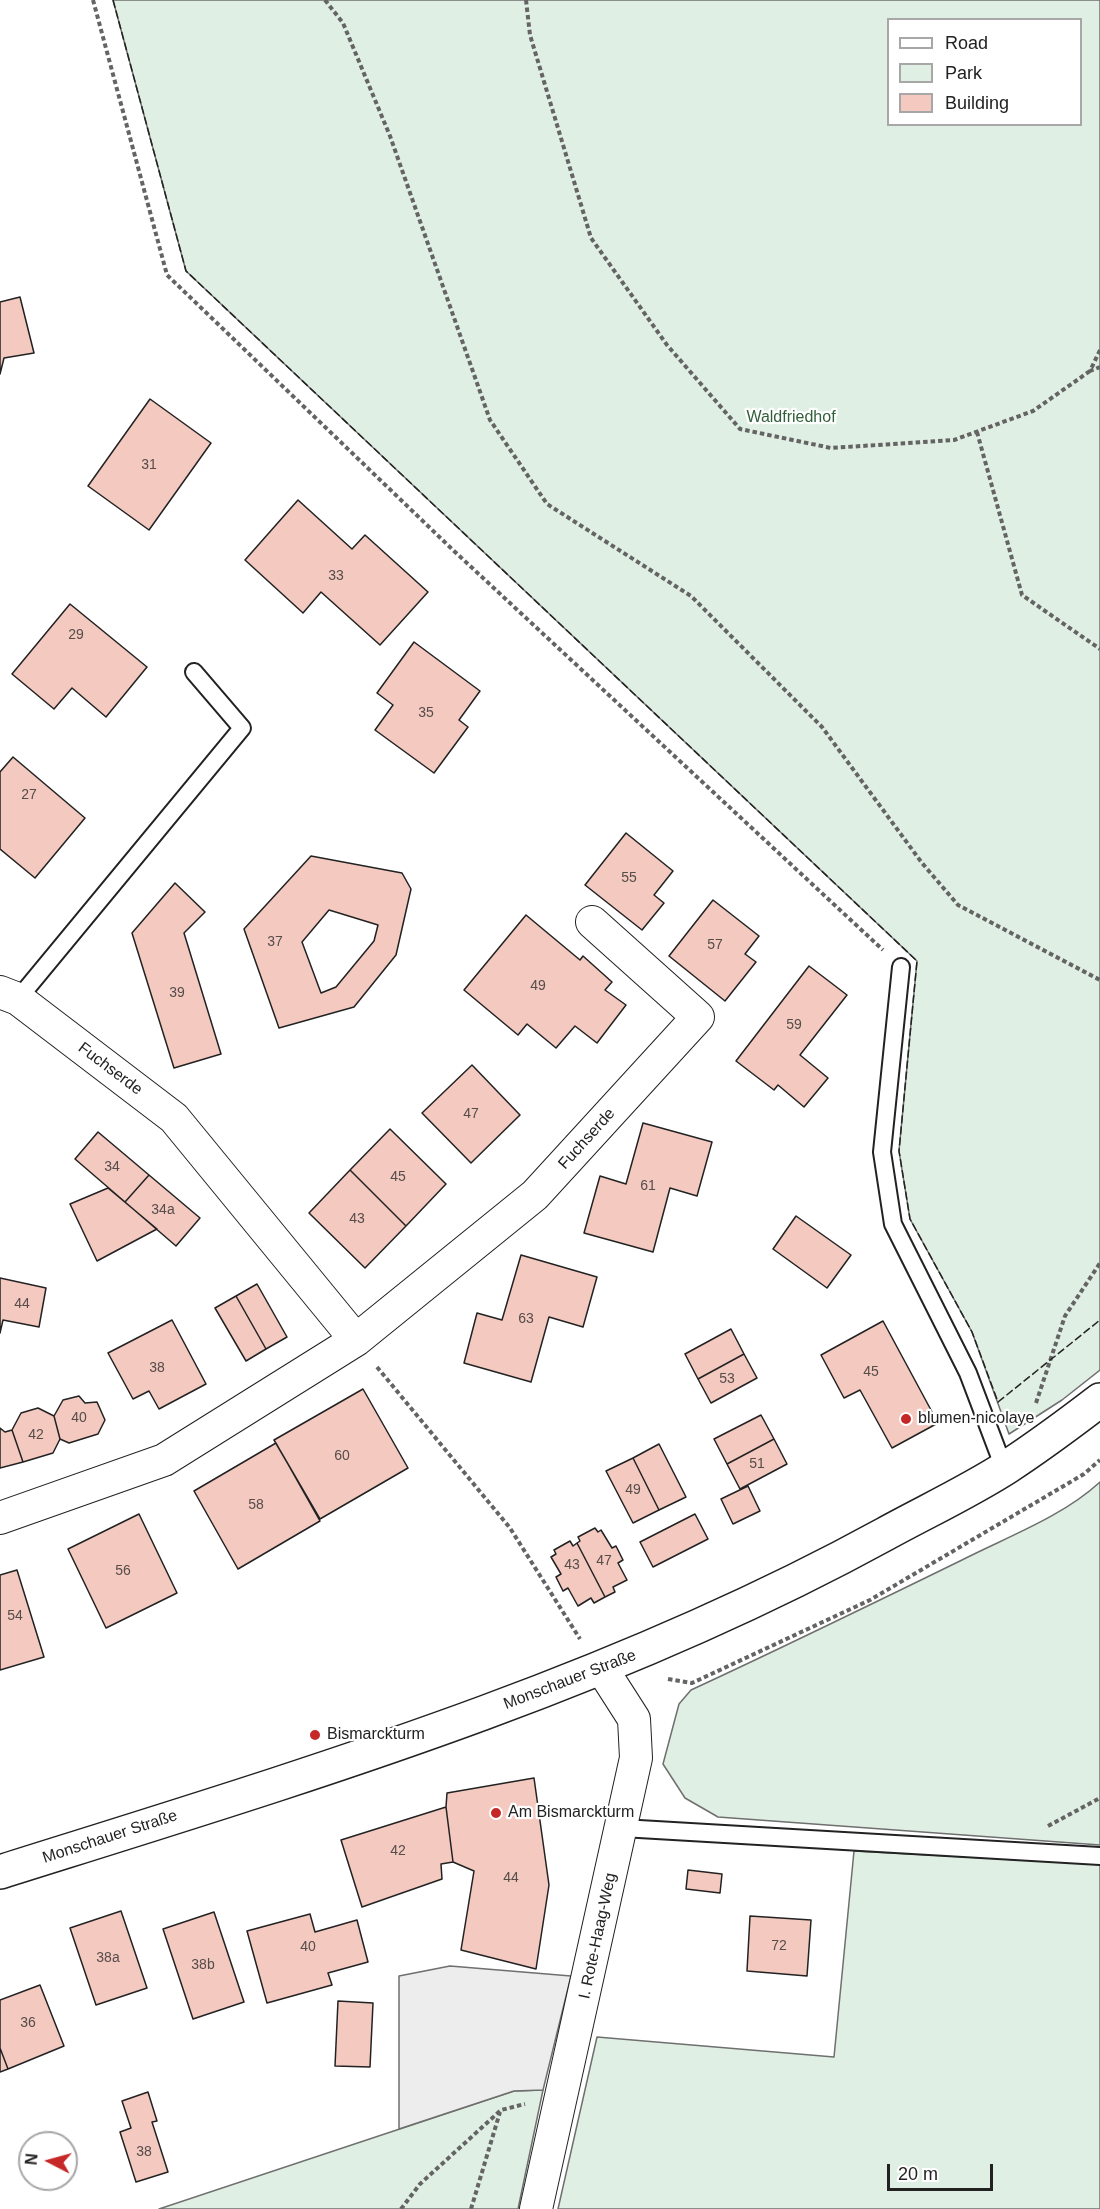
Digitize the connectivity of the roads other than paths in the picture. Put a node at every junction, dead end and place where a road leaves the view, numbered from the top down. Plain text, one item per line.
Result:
1 (194, 672) dead end
2 (592, 922) dead end
3 (901, 967) road end
4 (9, 995) edge
5 (356, 1340) junction
6 (1100, 1400) edge
7 (1004, 1468) junction
8 (0, 1518) edge
9 (602, 1669) junction
10 (622, 1828) junction
11 (1100, 1856) edge
12 (0, 1872) edge
13 (536, 2209) edge

1 - 4 lane, Fuchserde
2 - 5 street, Fuchserde
3 - 7 lane
4 - 5 street, Fuchserde
5 - 8 street, Fuchserde
6 - 7 main road, Monschauer Straße
7 - 9 main road, Monschauer Straße
9 - 10 street, I. Rote-Haag-Weg
9 - 12 main road, Monschauer Straße
10 - 11 lane
10 - 13 street, I. Rote-Haag-Weg

